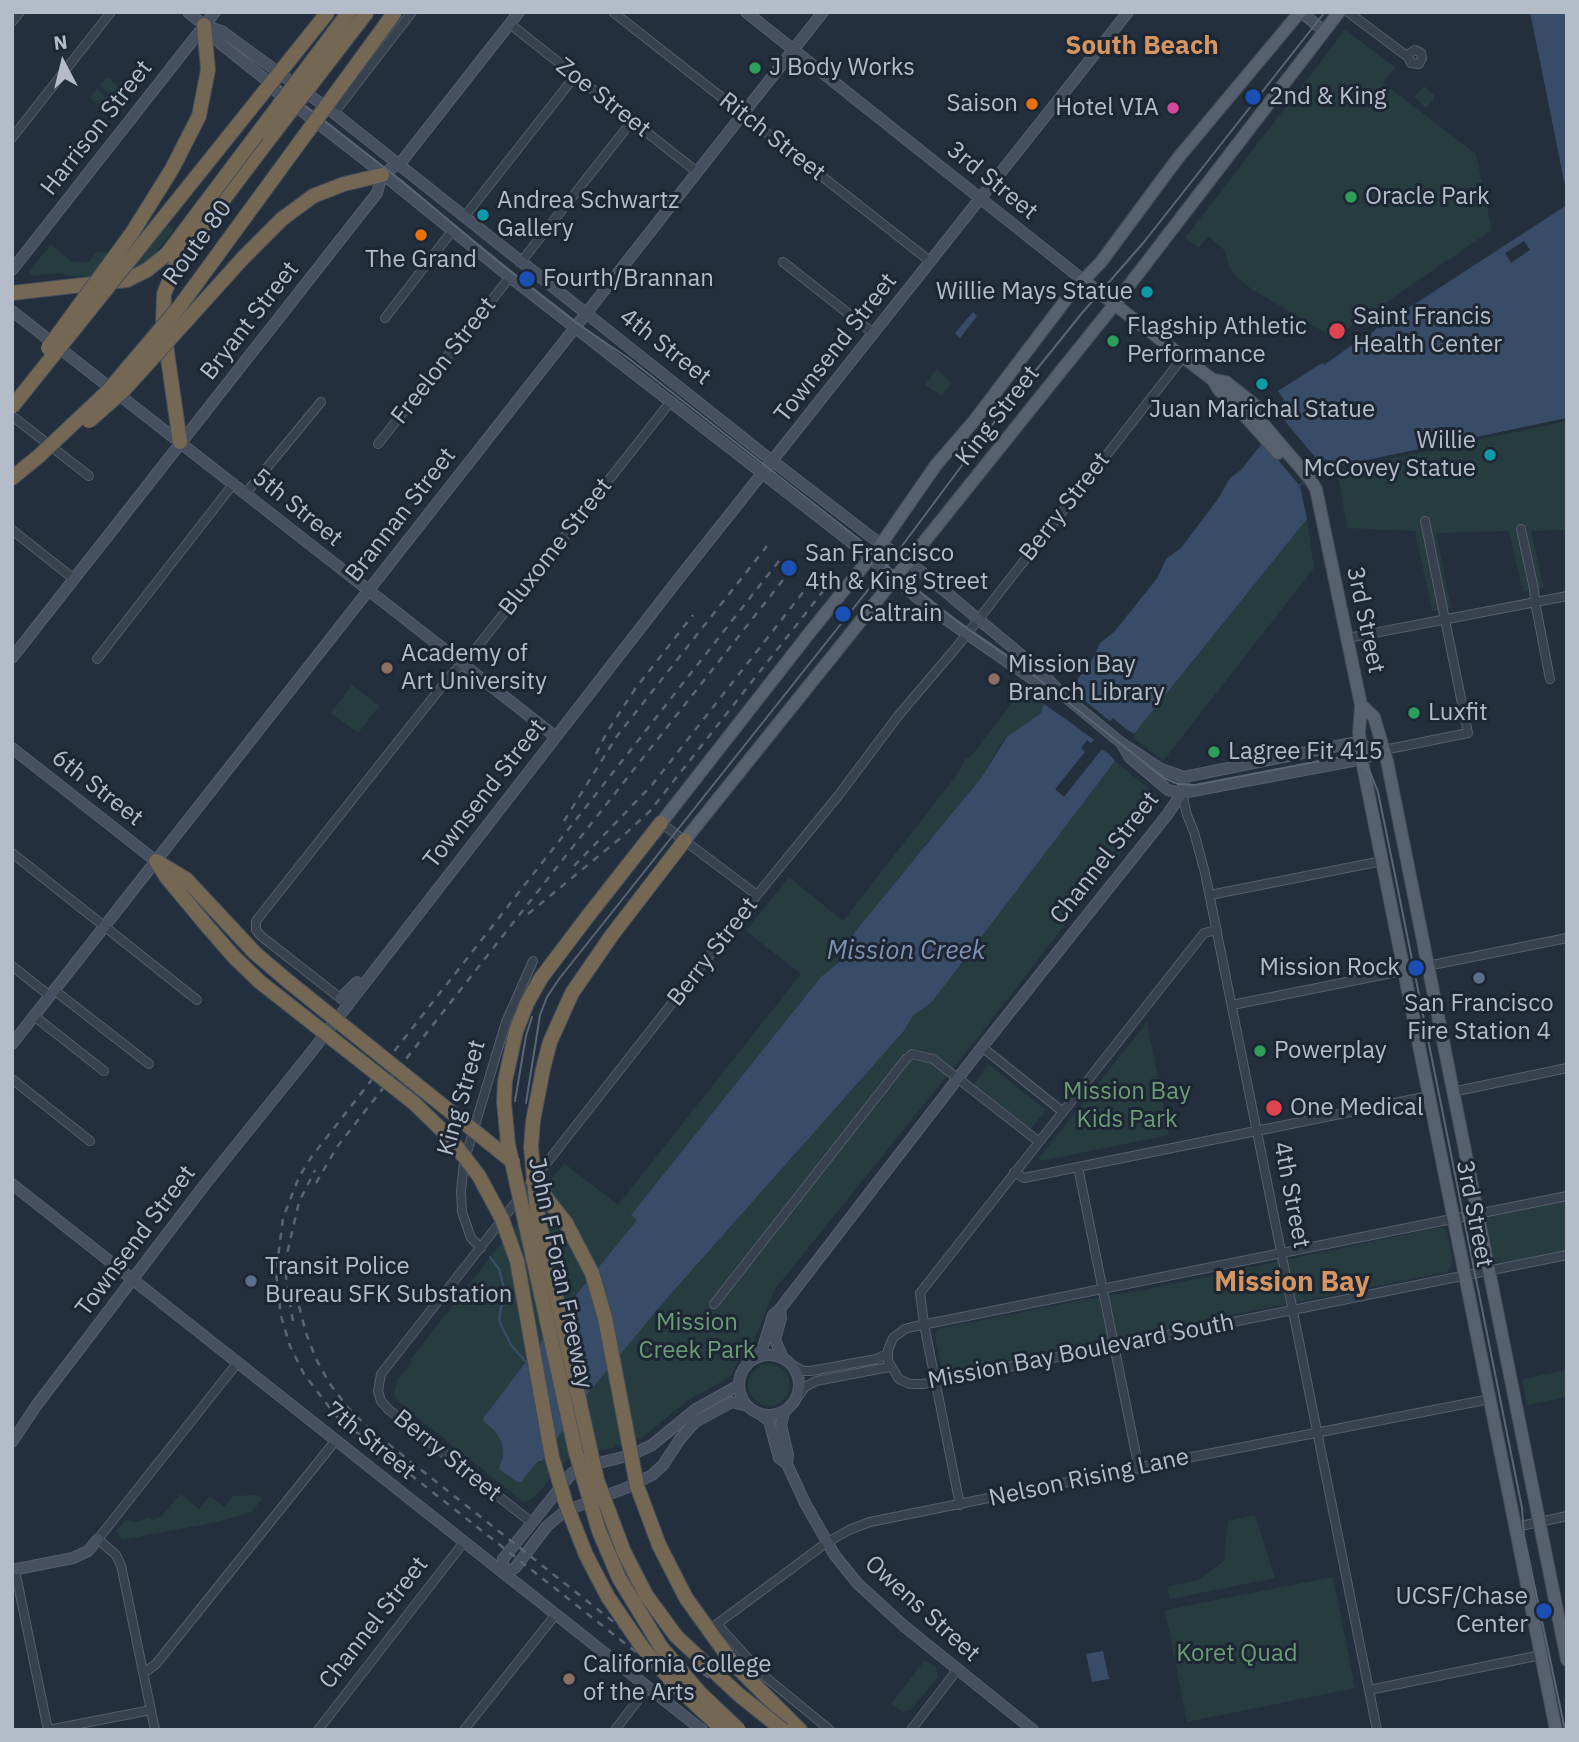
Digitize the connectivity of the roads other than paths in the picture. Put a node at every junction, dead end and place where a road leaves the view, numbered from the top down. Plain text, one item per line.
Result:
1 (20, 12) edge
2 (111, 12) edge
3 (188, 12) edge
4 (215, 12) edge
5 (322, 12) edge
6 (328, 12) edge
7 (349, 12) edge
8 (368, 12) edge
9 (395, 12) edge
10 (412, 12) edge
11 (519, 12) edge
12 (613, 12) edge
13 (823, 12) edge
14 (1128, 12) edge
15 (1301, 12) edge
16 (1339, 12) edge
17 (1348, 12) edge
18 (753, 15) edge
19 (12, 22) edge
20 (510, 24) junction
21 (204, 25) junction
22 (1324, 31) junction
23 (793, 50) junction
24 (1408, 57) dead end
25 (276, 72) junction
26 (575, 76) junction
27 (334, 113) junction
28 (742, 114) junction
29 (632, 121) junction
30 (12, 138) edge
31 (399, 164) junction
32 (697, 172) junction
33 (382, 174) junction
34 (981, 197) junction
35 (465, 216) junction
36 (199, 221) junction
37 (452, 231) junction
38 (521, 262) junction
39 (783, 262) dead end
40 (931, 262) junction
41 (12, 270) edge
42 (510, 277) junction
43 (1083, 280) junction
44 (12, 293) edge
45 (1114, 305) junction
46 (12, 311) edge
47 (587, 312) junction
48 (385, 318) dead end
49 (575, 327) junction
50 (873, 333) junction
51 (1182, 357) junction
52 (1213, 380) junction
53 (670, 401) junction
54 (321, 402) dead end
55 (12, 405) edge
56 (12, 416) edge
57 (1274, 437) junction
58 (180, 442) junction
59 (378, 444) dead end
60 (39, 456) junction
61 (773, 461) junction
62 (762, 473) junction
63 (89, 476) dead end
64 (12, 478) edge
65 (233, 483) junction
66 (246, 493) junction
67 (1425, 521) dead end
68 (1521, 529) dead end
69 (12, 530) edge
70 (882, 543) junction
71 (870, 558) junction
72 (909, 562) junction
73 (74, 579) junction
74 (895, 580) junction
75 (368, 590) junction
76 (1567, 596) edge
77 (1535, 602) junction
78 (978, 618) junction
79 (1445, 620) junction
80 (966, 635) junction
81 (1348, 638) junction
82 (12, 658) edge
83 (97, 659) dead end
84 (463, 664) junction
85 (1550, 679) dead end
86 (1059, 692) junction
87 (1361, 705) junction
88 (556, 737) junction
89 (1119, 740) junction
90 (1360, 743) junction
91 (12, 748) edge
92 (1384, 750) junction
93 (1363, 759) junction
94 (1184, 777) junction
95 (1182, 793) junction
96 (661, 823) junction
97 (685, 840) junction
98 (12, 853) edge
99 (156, 861) junction
100 (1382, 861) junction
101 (757, 895) junction
102 (1210, 895) junction
103 (104, 928) junction
104 (1217, 930) junction
105 (1567, 938) edge
106 (533, 961) dead end
107 (12, 966) edge
108 (1428, 966) junction
109 (1404, 971) junction
110 (52, 993) junction
111 (197, 1000) dead end
112 (344, 1001) junction
113 (1232, 1005) junction
114 (34, 1016) junction
115 (12, 1044) edge
116 (982, 1047) junction
117 (149, 1064) dead end
118 (1567, 1068) edge
119 (104, 1071) dead end
120 (12, 1079) edge
121 (958, 1079) junction
122 (1452, 1091) junction
123 (1429, 1096) junction
124 (1063, 1112) junction
125 (1257, 1131) junction
126 (90, 1141) dead end
127 (1038, 1141) junction
128 (1078, 1167) junction
129 (1014, 1172) junction
130 (12, 1184) edge
131 (1567, 1196) edge
132 (1477, 1214) junction
133 (1454, 1219) junction
134 (481, 1248) junction
135 (1281, 1253) junction
136 (1567, 1255) edge
137 (1489, 1270) junction
138 (1465, 1275) junction
139 (132, 1278) junction
140 (1102, 1289) junction
141 (714, 1304) dead end
142 (780, 1309) junction
143 (1293, 1310) junction
144 (924, 1324) junction
145 (1114, 1346) junction
146 (887, 1354) junction
147 (753, 1359) junction
148 (238, 1362) junction
149 (788, 1362) junction
150 (890, 1367) junction
151 (935, 1382) junction
152 (739, 1385) junction
153 (797, 1398) junction
154 (1490, 1399) junction
155 (747, 1406) junction
156 (784, 1412) junction
157 (760, 1414) junction
158 (1317, 1433) junction
159 (336, 1440) junction
160 (12, 1441) edge
161 (787, 1464) junction
162 (1139, 1469) junction
163 (960, 1504) junction
164 (1567, 1516) edge
165 (531, 1522) junction
166 (1539, 1522) junction
167 (1516, 1527) junction
168 (98, 1539) junction
169 (464, 1542) junction
170 (826, 1543) junction
171 (14, 1570) edge
172 (503, 1573) junction
173 (556, 1614) junction
174 (1541, 1655) junction
175 (1567, 1660) edge
176 (957, 1670) junction
177 (144, 1673) junction
178 (649, 1688) junction
179 (1369, 1690) junction
180 (151, 1710) junction
181 (915, 1728) edge
182 (48, 1730) edge
183 (155, 1730) edge
184 (318, 1730) edge
185 (464, 1730) edge
186 (615, 1730) edge
187 (702, 1730) edge
188 (723, 1730) edge
189 (740, 1730) edge
190 (783, 1730) edge
191 (800, 1730) edge
192 (830, 1730) edge
193 (1033, 1730) edge
194 (1377, 1730) edge
195 (1556, 1730) edge

1 - 19 street
2 - 30 street
3 - 21 main road, 4th Street
4 - 21 main road, Harrison Street
5 - 25 street
6 - 55 highway, Route 80, bridge
7 - 36 highway, bridge
8 - 36 highway, bridge
9 - 60 highway, Route 80, bridge
10 - 27 street
11 - 20 main road
12 - 28 street, Ritch Street
13 - 23 main road, Brannan Street
14 - 34 main road, Townsend Street
15 - 22 main road
15 - 43 main road, King Street
16 - 22 main road, King Street
17 - 24 street
18 - 23 main road, 3rd Street
20 - 26 street, Zoe Street
20 - 31 main road
21 - 25 main road, 4th Street
21 - 33 main road, 4th Street
21 - 41 main road, Harrison Street
21 - 55 highway, bridge
22 - 45 main road, King Street
23 - 28 main road, Brannan Street
23 - 34 main road, 3rd Street
25 - 27 main road, 4th Street
26 - 29 street, Zoe Street
26 - 35 street
27 - 31 main road, 4th Street
28 - 32 main road, Brannan Street
28 - 40 street, Ritch Street
29 - 32 street, Zoe Street
29 - 38 street
31 - 33 main road
31 - 35 main road, 4th Street
32 - 47 main road, Brannan Street
33 - 37 main road, 4th Street
33 - 58 main road, Bryant Street
33 - 60 highway, bridge
34 - 40 main road, Townsend Street
34 - 43 main road, 3rd Street
35 - 38 main road, 4th Street
36 - 44 highway
36 - 58 highway
37 - 42 main road, 4th Street
37 - 48 street
38 - 47 main road, 4th Street
39 - 50 street
40 - 50 main road, Townsend Street
42 - 49 main road, 4th Street
42 - 59 street, Freelon Street
43 - 45 main road, 3rd Street
43 - 70 main road, King Street
45 - 51 main road, 3rd Street
45 - 72 main road, King Street
46 - 58 main road, 5th Street
47 - 49 main road, Brannan Street
47 - 61 main road, 4th Street
49 - 53 main road, 4th Street
49 - 75 main road, Brannan Street
50 - 61 main road, Townsend Street
51 - 52 main road, 3rd Street
51 - 78 street, Berry Street
52 - 57 main road, 3rd Street
52 - 57 main road, 3rd Street
53 - 62 main road, 4th Street
53 - 84 street, Bluxome Street
54 - 66 street
56 - 63 street
57 - 81 main road, 3rd Street
58 - 65 main road, 5th Street
58 - 73 main road, Bryant Street
60 - 64 highway, Route 80
61 - 62 main road, Townsend Street
61 - 70 main road, 4th Street
62 - 71 main road, 4th Street
62 - 88 main road, Townsend Street
65 - 66 main road, 5th Street
65 - 83 street
66 - 75 main road, 5th Street
67 - 79 street
68 - 77 street
69 - 73 street
70 - 71 main road, King Street
70 - 72 main road, 4th Street
71 - 74 main road, 4th Street
71 - 96 main road, King Street
72 - 74 main road, King Street
72 - 78 main road, 4th Street
73 - 82 main road, Bryant Street
74 - 80 main road, 4th Street
74 - 97 main road, King Street
75 - 84 main road, 5th Street
75 - 99 main road, Brannan Street
76 - 77 street
77 - 79 street
77 - 85 street
78 - 80 street, Berry Street
78 - 86 main road, 4th Street
79 - 81 street
79 - 92 street, Channel Street
80 - 86 main road, 4th Street
80 - 101 street, Berry Street
81 - 87 main road, 3rd Street
84 - 88 main road, 5th Street
84 - 112 street, Bluxome Street
86 - 89 main road, 4th Street
87 - 90 main road, 3rd Street
87 - 92 main road, 3rd Street
88 - 112 main road, Townsend Street
89 - 94 main road, 4th Street
89 - 95 main road, 4th Street
90 - 92 main road, Channel Street
90 - 93 main road, 3rd Street
90 - 94 main road, Channel Street
91 - 99 main road, 6th Street
92 - 93 main road, Channel Street
92 - 108 main road, 3rd Street
93 - 95 main road, Channel Street
93 - 100 main road, 3rd Street
94 - 95 main road
95 - 102 street, 4th Street
95 - 116 main road, Channel Street
96 - 97 street
96 - 189 highway, John F Foran Freeway, bridge
97 - 101 street
97 - 190 highway, bridge
98 - 103 street
99 - 103 main road, Brannan Street
99 - 188 highway, bridge
99 - 191 highway, bridge
100 - 102 street
100 - 109 main road, 3rd Street
101 - 134 street, Berry Street
102 - 104 street, 4th Street
103 - 110 main road, Brannan Street
103 - 111 street
104 - 113 street, 4th Street
104 - 124 street
105 - 108 street
106 - 134 street, King Street
107 - 110 street
108 - 109 street
108 - 122 main road, 3rd Street
109 - 113 street
109 - 123 main road, 3rd Street
110 - 114 main road, Brannan Street
110 - 117 street
112 - 139 main road, Townsend Street
113 - 125 street, 4th Street
114 - 115 main road, Brannan Street
114 - 119 street
116 - 121 main road, Channel Street
116 - 124 street
118 - 122 street
120 - 126 street
121 - 127 street
121 - 141 street
121 - 142 main road, Channel Street
122 - 132 main road, 3rd Street
123 - 125 street
123 - 133 main road, 3rd Street
124 - 127 street
125 - 128 street
125 - 135 street, 4th Street
127 - 129 street
128 - 129 street
128 - 140 street
129 - 144 street
130 - 139 main road, 7th Street
131 - 132 street
132 - 133 street
132 - 137 main road, 3rd Street
133 - 135 street
133 - 138 main road, 3rd Street
134 - 165 street, Berry Street
135 - 140 street
135 - 143 street, 4th Street
136 - 137 street, Mission Bay Boulevard South
137 - 138 street, Mission Bay Boulevard South
137 - 166 main road, 3rd Street
138 - 143 street, Mission Bay Boulevard South
138 - 154 main road, 3rd Street
139 - 148 main road, 7th Street
139 - 160 main road, Townsend Street
140 - 144 street
140 - 145 street
142 - 147 main road, Channel Street
142 - 149 main road
143 - 145 street, Mission Bay Boulevard South
143 - 158 street, 4th Street
144 - 146 street
144 - 151 street
145 - 151 street, Mission Bay Boulevard South
145 - 162 street
146 - 149 street
146 - 150 street
147 - 149 main road
147 - 152 main road
148 - 159 main road, 7th Street
148 - 168 street
149 - 153 main road
150 - 151 street, Mission Bay Boulevard South
150 - 153 street
151 - 163 street
152 - 155 main road
152 - 165 main road
153 - 156 main road
154 - 158 street, Nelson Rising Lane
154 - 167 main road, 3rd Street
155 - 157 main road
155 - 172 main road
156 - 157 main road
156 - 161 main road, Owens Street
157 - 161 main road, Owens Street
158 - 162 street, Nelson Rising Lane
158 - 179 street, 4th Street
159 - 169 main road, 7th Street
159 - 177 street
161 - 170 main road, Owens Street
162 - 163 street, Nelson Rising Lane
163 - 170 street, Nelson Rising Lane
164 - 166 street
165 - 172 main road
166 - 167 street
166 - 175 main road, 3rd Street
167 - 174 main road, 3rd Street
168 - 171 main road
168 - 177 street
169 - 172 main road, 7th Street
169 - 184 street, Channel Street
170 - 176 main road, Owens Street
170 - 192 street, Nelson Rising Lane
171 - 182 street
172 - 173 main road, 7th Street
173 - 178 main road, 7th Street
173 - 185 street
174 - 179 street
174 - 195 main road, 3rd Street
176 - 181 street
176 - 193 main road, Owens Street
177 - 180 street
178 - 186 street
178 - 187 main road, 7th Street
179 - 194 street, 4th Street
180 - 182 street
180 - 183 street

